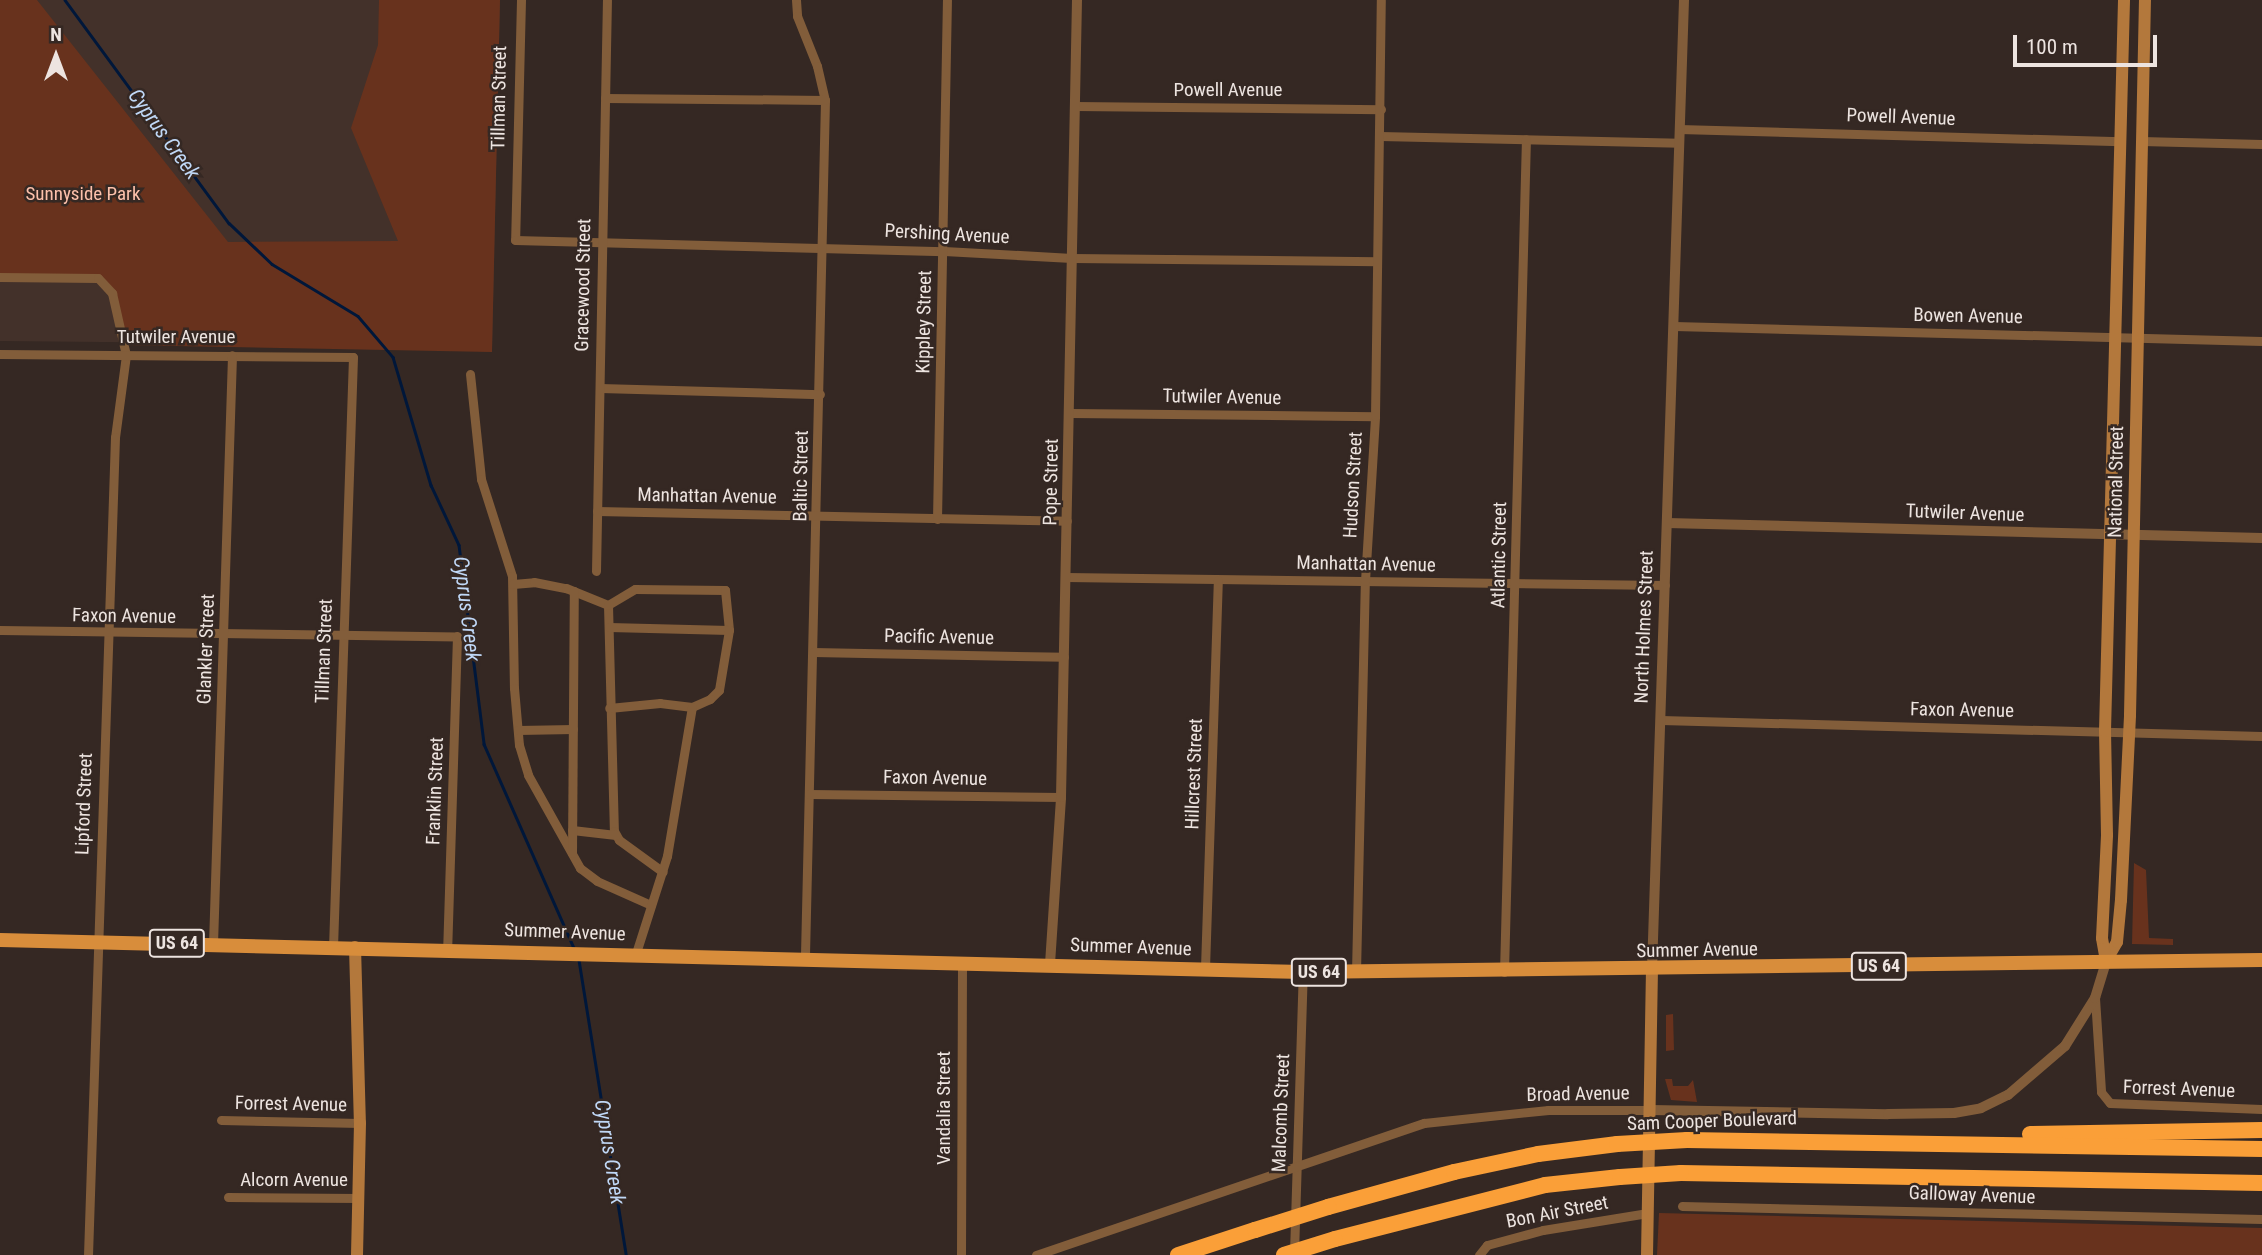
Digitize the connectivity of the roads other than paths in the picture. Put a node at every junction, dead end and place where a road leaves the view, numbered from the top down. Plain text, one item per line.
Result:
1 (521, 0) edge
2 (607, 0) edge
3 (796, 0) edge
4 (947, 0) edge
5 (1077, 0) edge
6 (1381, 0) edge
7 (1684, 0) edge
8 (2124, 0) edge
9 (2145, 0) edge
10 (605, 98) junction
11 (825, 100) junction
12 (1075, 106) junction
13 (1381, 109) junction
14 (1679, 129) junction
15 (1380, 136) junction
16 (1526, 139) junction
17 (2120, 141) junction
18 (2141, 141) junction
19 (1679, 143) junction
20 (2262, 144) edge
21 (515, 240) joint
22 (601, 243) junction
23 (821, 247) junction
24 (944, 251) junction
25 (1072, 258) junction
26 (1377, 261) junction
27 (0, 277) edge
28 (1674, 326) junction
29 (2117, 337) junction
30 (2138, 337) junction
31 (2262, 341) edge
32 (0, 354) edge
33 (126, 355) junction
34 (232, 355) junction
35 (353, 356) joint
36 (470, 374) dead end
37 (600, 388) junction
38 (820, 394) junction
39 (1069, 413) junction
40 (1375, 415) junction
41 (597, 511) junction
42 (817, 516) junction
43 (937, 519) junction
44 (1067, 521) junction
45 (1667, 523) junction
46 (2114, 535) junction
47 (2134, 535) junction
48 (2262, 538) edge
49 (596, 571) dead end
50 (1066, 577) junction
51 (1218, 580) junction
52 (1365, 580) junction
53 (1516, 583) junction
54 (513, 584) junction
55 (1665, 585) junction
56 (574, 591) junction
57 (608, 605) junction
58 (610, 627) junction
59 (0, 630) edge
60 (729, 630) junction
61 (108, 633) junction
62 (224, 635) junction
63 (344, 636) junction
64 (457, 636) joint
65 (813, 652) junction
66 (1064, 657) junction
67 (692, 707) junction
68 (610, 708) junction
69 (1661, 720) junction
70 (573, 729) junction
71 (518, 730) junction
72 (2105, 732) junction
73 (2127, 732) junction
74 (2262, 736) edge
75 (809, 794) junction
76 (1061, 797) junction
77 (572, 830) junction
78 (616, 835) junction
79 (572, 855) junction
80 (663, 872) junction
81 (651, 905) junction
82 (0, 940) edge
83 (96, 943) junction
84 (213, 944) junction
85 (333, 946) junction
86 (355, 947) junction
87 (447, 948) junction
88 (636, 953) junction
89 (805, 957) junction
90 (2262, 960) edge
91 (2106, 961) junction
92 (962, 962) junction
93 (1050, 964) junction
94 (1205, 968) junction
95 (1652, 970) junction
96 (1303, 972) junction
97 (1356, 972) junction
98 (1504, 972) junction
99 (2095, 998) junction
100 (2101, 1092) joint
101 (2262, 1108) edge
102 (1651, 1110) junction
103 (221, 1120) dead end
104 (360, 1123) junction
105 (2262, 1130) edge
106 (1898, 1140) junction
107 (2262, 1149) edge
108 (1297, 1165) junction
109 (2262, 1183) edge
110 (228, 1197) dead end
111 (359, 1198) junction
112 (1682, 1206) dead end
113 (1648, 1213) junction
114 (2262, 1219) edge
115 (88, 1255) edge
116 (357, 1255) edge
117 (961, 1255) edge
118 (1036, 1255) edge
119 (1178, 1255) edge
120 (1283, 1255) edge
121 (1294, 1255) edge
122 (1479, 1255) edge
123 (1647, 1255) edge

1 - 21 street, Tillman Street
2 - 10 street, Gracewood Street
3 - 11 street, Baltic Street
4 - 24 street, Kippley Street
5 - 12 street, Pope Street
6 - 13 street, Hudson Street
7 - 14 street, North Holmes Street
8 - 17 main road, National Street
9 - 18 main road, National Street
10 - 11 street
10 - 22 street, Gracewood Street
11 - 23 street, Baltic Street
12 - 13 street, Powell Avenue
12 - 25 street, Pope Street
13 - 15 street, Hudson Street
14 - 17 street, Powell Avenue
14 - 19 street, North Holmes Street
15 - 16 street
15 - 26 street, Hudson Street
16 - 19 street
16 - 53 street, Atlantic Street
17 - 29 main road, National Street
18 - 20 street
18 - 30 main road, National Street
19 - 28 street, North Holmes Street
21 - 22 street, Pershing Avenue
22 - 23 street, Pershing Avenue
22 - 37 street, Gracewood Street
23 - 24 street, Pershing Avenue
23 - 38 street, Baltic Street
24 - 25 street, Pershing Avenue
24 - 43 street, Kippley Street
25 - 26 street, Pershing Avenue
25 - 39 street, Pope Street
26 - 40 street, Hudson Street
27 - 33 street
28 - 29 street, Bowen Avenue
28 - 45 street, North Holmes Street
29 - 30 street, Bowen Avenue
29 - 46 main road, National Street
30 - 31 street, Bowen Avenue
30 - 47 main road, National Street
32 - 33 street, Tutwiler Avenue
33 - 34 street, Tutwiler Avenue
33 - 61 street, Lipford Street
34 - 35 street, Tutwiler Avenue
34 - 62 street, Glankler Street
35 - 63 street, Tillman Street
36 - 54 street
37 - 38 street
37 - 41 street, Gracewood Street
38 - 42 street, Baltic Street
39 - 40 street, Tutwiler Avenue
39 - 44 street, Pope Street
40 - 52 street, Hudson Street
41 - 42 street, Manhattan Avenue
41 - 49 street, Gracewood Street
42 - 43 street, Manhattan Avenue
42 - 65 street, Baltic Street
43 - 44 street, Manhattan Avenue
44 - 50 street, Pope Street
45 - 46 street, Tutwiler Avenue
45 - 55 street, North Holmes Street
46 - 47 street, Tutwiler Avenue
46 - 72 main road, National Street
47 - 48 street, Tutwiler Avenue
47 - 73 main road, National Street
50 - 51 street, Manhattan Avenue
50 - 66 street, Pope Street
51 - 52 street, Manhattan Avenue
51 - 94 street, Hillcrest Street
52 - 53 street, Manhattan Avenue
52 - 97 street, Hudson Street
53 - 55 street, Manhattan Avenue
53 - 98 street, Atlantic Street
54 - 56 street
54 - 71 street
55 - 69 street, North Holmes Street
56 - 57 street
56 - 70 street
57 - 58 street
57 - 60 street
58 - 60 street
58 - 68 street
59 - 61 street, Faxon Avenue
60 - 67 street
61 - 62 street, Faxon Avenue
61 - 83 street, Lipford Street
62 - 63 street, Faxon Avenue
62 - 84 street, Glankler Street
63 - 64 street, Faxon Avenue
63 - 85 street, Tillman Street
64 - 87 street, Franklin Street
65 - 66 street, Pacific Avenue
65 - 75 street, Baltic Street
66 - 76 street, Pope Street
67 - 68 street
67 - 80 street
68 - 78 street
69 - 72 street, Faxon Avenue
69 - 95 street, North Holmes Street
70 - 71 street
70 - 77 street
71 - 79 street
72 - 73 street, Faxon Avenue
72 - 91 main road, National Street
73 - 74 street, Faxon Avenue
73 - 91 main road, National Street
75 - 76 street, Faxon Avenue
75 - 89 street, Baltic Street
76 - 93 street, Pope Street
77 - 78 street
77 - 79 street
78 - 80 street
79 - 81 street
80 - 81 street
81 - 88 street
82 - 83 main road, Summer Avenue / US 64
83 - 84 main road, Summer Avenue / US 64
83 - 115 street, Lipford Street
84 - 85 main road, Summer Avenue / US 64
85 - 86 main road, Summer Avenue / US 64
86 - 87 main road, Summer Avenue / US 64
86 - 104 main road
87 - 88 main road, Summer Avenue / US 64
88 - 89 main road, Summer Avenue / US 64
89 - 92 main road, Summer Avenue / US 64
90 - 91 main road, Summer Avenue / US 64
91 - 95 main road, Summer Avenue / US 64
91 - 99 street, National Street
92 - 93 main road, Summer Avenue / US 64
92 - 117 street, Vandalia Street
93 - 94 main road, Summer Avenue / US 64
94 - 96 main road, Summer Avenue / US 64
95 - 98 main road, Summer Avenue / US 64
95 - 102 main road, North Holmes Street
96 - 97 main road, Summer Avenue / US 64
96 - 108 street, Malcomb Street
97 - 98 main road, Summer Avenue / US 64
99 - 100 street, National Street
99 - 102 street, Broad Avenue
100 - 101 street, Forrest Avenue
102 - 108 street, Broad Avenue
102 - 113 main road, North Holmes Street
103 - 104 street, Forrest Avenue
104 - 111 main road
105 - 106 highway
106 - 107 highway, Sam Cooper Boulevard
106 - 119 highway, Sam Cooper Boulevard, bridge
108 - 118 street, Broad Avenue
108 - 121 street, Malcomb Street
109 - 120 highway, bridge
110 - 111 street, Alcorn Avenue
111 - 116 main road
112 - 114 street, Galloway Avenue
113 - 122 street, Bon Air Street
113 - 123 main road, North Holmes Street

